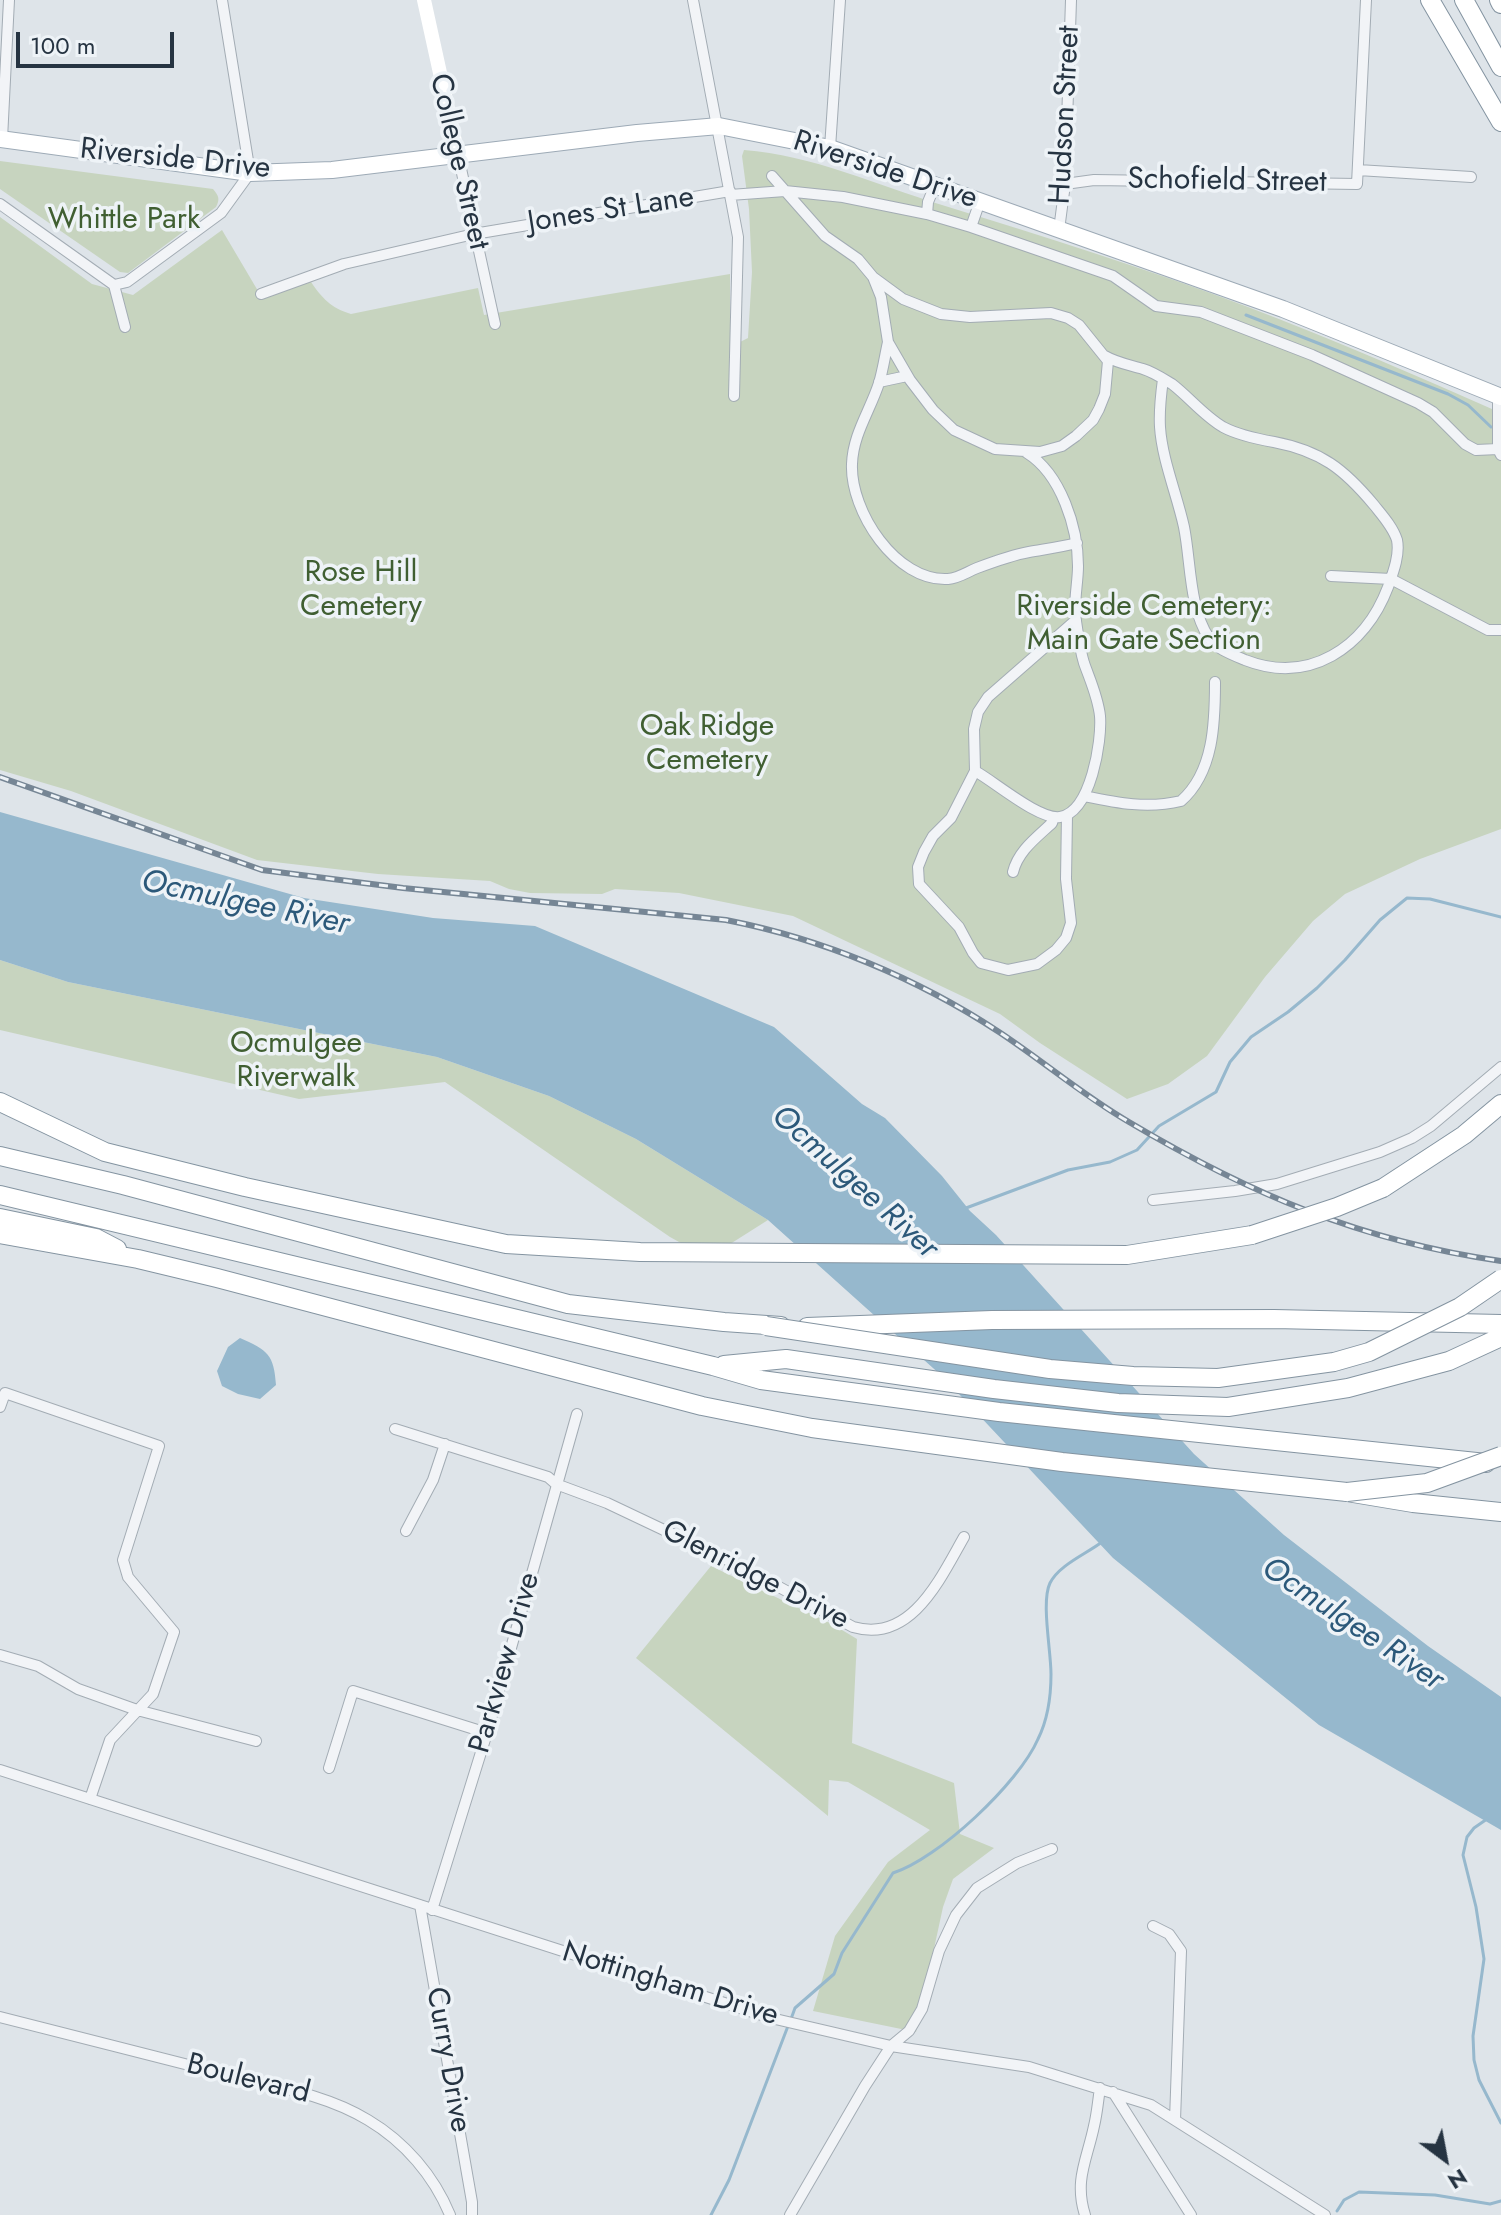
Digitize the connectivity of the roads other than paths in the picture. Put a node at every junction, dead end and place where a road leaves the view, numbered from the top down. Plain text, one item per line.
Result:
1 (9, 0) edge
2 (222, 0) edge
3 (424, 0) edge
4 (693, 0) edge
5 (840, 0) edge
6 (1071, 0) edge
7 (1366, 0) edge
8 (1430, 0) edge
9 (1464, 0) edge
10 (1501, 67) edge
11 (1501, 122) edge
12 (719, 126) junction
13 (1, 139) edge
14 (830, 148) junction
15 (458, 155) junction
16 (1358, 170) junction
17 (250, 173) junction
18 (772, 176) dead end
19 (1471, 177) dead end
20 (1065, 184) junction
21 (935, 185) junction
22 (785, 191) junction
23 (730, 193) junction
24 (980, 201) junction
25 (0, 204) edge
26 (927, 214) junction
27 (971, 227) junction
28 (1059, 230) junction
29 (474, 234) junction
30 (873, 277) junction
31 (114, 285) junction
32 (261, 294) dead end
33 (903, 299) junction
34 (884, 311) junction
35 (495, 324) dead end
36 (125, 327) dead end
37 (888, 342) junction
38 (1105, 356) junction
39 (907, 376) junction
40 (1163, 379) junction
41 (879, 382) junction
42 (734, 396) dead end
43 (1499, 397) edge
44 (1056, 448) junction
45 (1500, 451) edge
46 (1027, 453) junction
47 (1048, 471) junction
48 (1077, 543) junction
49 (1331, 576) dead end
50 (1391, 579) junction
51 (1076, 620) junction
52 (1501, 629) edge
53 (1496, 644) dead end
54 (1215, 682) dead end
55 (975, 771) junction
56 (1084, 796) junction
57 (1067, 815) junction
58 (1054, 817) junction
59 (1013, 872) dead end
60 (1501, 1067) edge
61 (0, 1102) edge
62 (1501, 1104) edge
63 (0, 1156) edge
64 (0, 1195) edge
65 (1153, 1200) dead end
66 (0, 1218) edge
67 (0, 1234) edge
68 (138, 1259) junction
69 (1501, 1279) edge
70 (1501, 1324) edge
71 (766, 1326) junction
72 (1501, 1337) edge
73 (713, 1366) junction
74 (0, 1407) edge
75 (577, 1414) dead end
76 (395, 1429) dead end
77 (445, 1444) junction
78 (1501, 1456) edge
79 (1501, 1464) edge
80 (556, 1484) junction
81 (1347, 1492) junction
82 (1500, 1512) edge
83 (406, 1531) dead end
84 (964, 1537) dead end
85 (0, 1655) edge
86 (137, 1710) junction
87 (487, 1733) junction
88 (256, 1741) dead end
89 (329, 1768) dead end
90 (0, 1770) edge
91 (90, 1799) junction
92 (1052, 1849) dead end
93 (420, 1905) junction
94 (432, 1910) junction
95 (1153, 1926) dead end
96 (0, 2017) edge
97 (891, 2046) junction
98 (1100, 2088) junction
99 (1113, 2092) junction
100 (1175, 2120) junction
101 (450, 2215) edge
102 (472, 2215) edge
103 (790, 2215) edge
104 (1085, 2215) edge
105 (1191, 2215) edge
106 (1325, 2215) edge

1 - 13 street
2 - 17 street
3 - 15 street, College Street
4 - 12 street
5 - 14 street
6 - 20 street, Hudson Street
7 - 16 street
8 - 11 highway
9 - 10 highway
12 - 14 main road, Riverside Drive
12 - 15 main road, Riverside Drive
12 - 23 street
13 - 17 main road, Riverside Drive
14 - 21 main road, Riverside Drive
15 - 17 main road, Riverside Drive
15 - 29 street, College Street
16 - 19 street, Schofield Street
16 - 20 street, Schofield Street
17 - 31 street
18 - 22 street
20 - 28 street, Hudson Street
21 - 24 main road, Riverside Drive
21 - 26 street
22 - 23 street, Jones St Lane
22 - 26 street, Jones St Lane
22 - 30 street
23 - 29 street, Jones St Lane
23 - 42 street
24 - 27 street
24 - 28 main road, Riverside Drive
25 - 31 street
26 - 27 street, Jones St Lane
27 - 45 street, Jones St Lane
28 - 43 main road, Riverside Drive
29 - 32 street, Jones St Lane
29 - 35 street, College Street
30 - 33 street
30 - 34 street
31 - 36 street
33 - 34 street
33 - 38 street
34 - 37 street
37 - 39 street
37 - 41 street
38 - 40 street
38 - 44 street
39 - 41 street
39 - 46 street
40 - 50 street
40 - 50 street
41 - 48 street
43 - 45 street
44 - 46 street
44 - 47 street
46 - 47 street
47 - 48 street
48 - 51 street
49 - 50 street
50 - 52 street
51 - 55 street
51 - 56 street
52 - 53 street
54 - 56 street
55 - 57 street
55 - 58 street
56 - 57 street
57 - 58 street
58 - 59 street
60 - 65 street
61 - 62 highway, bridge
63 - 71 highway
64 - 73 highway
66 - 68 highway
67 - 68 highway
68 - 81 highway
69 - 71 highway, bridge
70 - 71 highway, bridge
72 - 73 highway
73 - 79 highway
74 - 86 street
75 - 80 street, Parkview Drive
76 - 77 street, Glenridge Drive
77 - 80 street, Glenridge Drive
77 - 83 street
78 - 81 highway, bridge
80 - 84 street, Glenridge Drive
80 - 87 street, Parkview Drive
81 - 82 highway, bridge
85 - 86 street
86 - 88 street
86 - 91 street
87 - 89 street
87 - 94 street, Parkview Drive
90 - 91 street, Nottingham Drive
91 - 93 street, Nottingham Drive
92 - 97 street
93 - 94 street, Nottingham Drive
93 - 102 street, Curry Drive
94 - 97 street, Nottingham Drive
95 - 100 street
96 - 101 street, Boulevard
97 - 98 street, Nottingham Drive
97 - 103 street
98 - 99 street, Nottingham Drive
98 - 104 street
99 - 100 street, Nottingham Drive
99 - 105 street
100 - 106 street, Nottingham Drive

